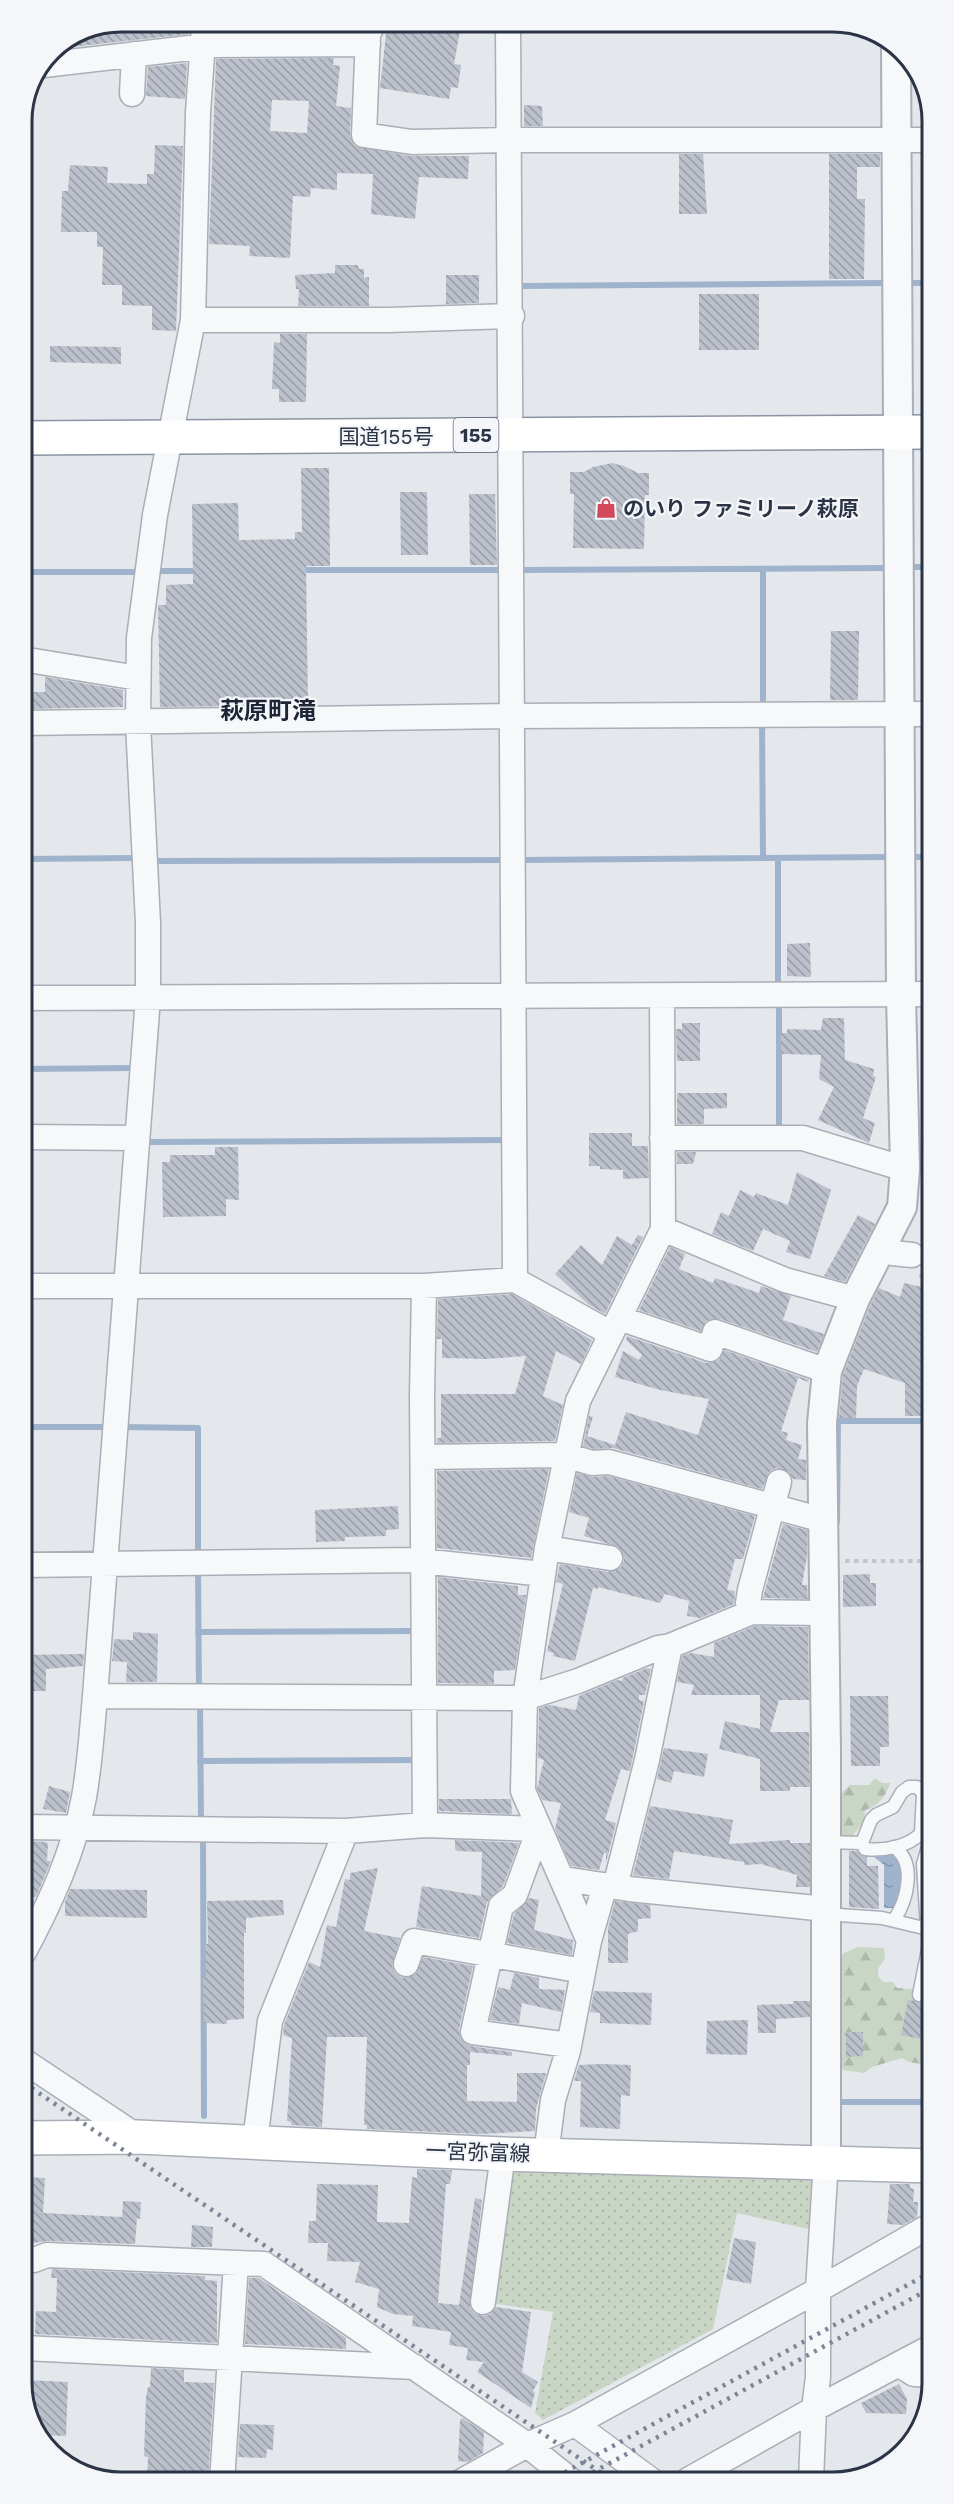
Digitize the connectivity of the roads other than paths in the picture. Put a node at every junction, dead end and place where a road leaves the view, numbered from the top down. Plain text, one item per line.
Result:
1 (508, 32) edge
2 (370, 35) edge
3 (202, 38) edge
4 (134, 54) junction
5 (58, 58) edge
6 (896, 58) edge
7 (132, 94) dead end
8 (508, 140) junction
9 (897, 140) junction
10 (922, 140) edge
11 (512, 316) junction
12 (193, 320) junction
13 (915, 432) edge
14 (512, 435) junction
15 (172, 437) junction
16 (32, 438) edge
17 (32, 661) edge
18 (138, 678) junction
19 (902, 714) junction
20 (922, 714) edge
21 (512, 716) junction
22 (32, 723) edge
23 (138, 723) junction
24 (922, 994) edge
25 (901, 995) junction
26 (514, 996) junction
27 (662, 996) junction
28 (32, 998) edge
29 (148, 998) junction
30 (32, 1137) edge
31 (137, 1138) junction
32 (662, 1138) junction
33 (905, 1169) junction
34 (663, 1229) junction
35 (882, 1248) junction
36 (912, 1255) dead end
37 (515, 1280) junction
38 (32, 1286) edge
39 (127, 1286) junction
40 (424, 1286) junction
41 (855, 1299) junction
42 (615, 1326) junction
43 (827, 1371) junction
44 (565, 1455) junction
45 (424, 1456) junction
46 (779, 1482) dead end
47 (773, 1507) junction
48 (823, 1520) junction
49 (547, 1548) junction
50 (610, 1558) dead end
51 (424, 1562) junction
52 (105, 1564) junction
53 (32, 1565) edge
54 (543, 1574) junction
55 (752, 1612) junction
56 (824, 1612) junction
57 (670, 1646) junction
58 (95, 1695) junction
59 (425, 1696) junction
60 (525, 1698) junction
61 (921, 1790) joint
62 (922, 1794) edge
63 (425, 1825) junction
64 (32, 1827) edge
65 (539, 1829) junction
66 (75, 1830) junction
67 (346, 1831) junction
68 (922, 1840) edge
69 (826, 1842) junction
70 (862, 1843) junction
71 (894, 1847) junction
72 (564, 1879) junction
73 (610, 1886) junction
74 (825, 1912) junction
75 (894, 1920) junction
76 (922, 1927) edge
77 (32, 1937) edge
78 (589, 1941) junction
79 (488, 1955) junction
80 (406, 1964) dead end
81 (583, 1971) junction
82 (922, 1977) edge
83 (919, 1995) dead end
84 (569, 2045) junction
85 (32, 2066) edge
86 (32, 2138) edge
87 (138, 2138) junction
88 (255, 2142) junction
89 (503, 2154) junction
90 (546, 2155) junction
91 (826, 2161) junction
92 (922, 2165) edge
93 (922, 2229) edge
94 (32, 2260) edge
95 (236, 2263) junction
96 (818, 2290) junction
97 (483, 2302) dead end
98 (32, 2348) edge
99 (922, 2352) edge
100 (230, 2358) junction
101 (899, 2365) junction
102 (415, 2367) junction
103 (922, 2374) edge
104 (813, 2409) junction
105 (575, 2424) junction
106 (527, 2445) junction
107 (223, 2472) edge
108 (478, 2472) edge
109 (561, 2472) edge
110 (640, 2472) edge
111 (702, 2472) edge
112 (811, 2472) edge

1 - 8 street
2 - 3 street
2 - 8 street
3 - 4 street
3 - 12 street
4 - 5 street
4 - 7 street
6 - 9 street
8 - 9 street
8 - 11 street
9 - 10 street
9 - 13 street
11 - 12 street
11 - 14 street
12 - 15 street
13 - 14 main road, 国道155号 / 155
13 - 19 street
14 - 15 main road, 国道155号 / 155
14 - 21 street
15 - 16 main road, 国道155号 / 155
15 - 18 street
17 - 18 street
18 - 23 street
19 - 20 street
19 - 21 street
19 - 25 street
21 - 23 street
21 - 26 street
22 - 23 street
23 - 29 street
24 - 25 street
25 - 27 street
25 - 33 street
26 - 27 street
26 - 29 street
26 - 37 street
27 - 32 street
28 - 29 street
29 - 31 street
30 - 31 street
31 - 39 street
32 - 33 street
32 - 34 street
33 - 35 street
34 - 41 street
34 - 42 street
35 - 36 street
35 - 41 street
37 - 40 street
37 - 42 street
38 - 39 street
39 - 40 street
39 - 52 street
40 - 45 street
41 - 43 street
42 - 43 street
42 - 44 street
43 - 48 street
44 - 45 street
44 - 47 street
44 - 49 street
45 - 51 street
46 - 47 street
47 - 48 street
47 - 55 street
48 - 56 street
49 - 50 street
49 - 54 street
51 - 52 street
51 - 54 street
51 - 59 street
52 - 53 street
52 - 58 street
54 - 60 street
55 - 56 street
55 - 57 street
56 - 69 street
57 - 60 street
57 - 73 street
58 - 59 street
58 - 66 street
59 - 60 street
59 - 63 street
60 - 65 street
61 - 62 lane
61 - 70 lane
63 - 65 street
63 - 67 street
64 - 66 street
65 - 72 street
65 - 79 street
66 - 67 street
66 - 77 street
67 - 88 street
68 - 71 lane
69 - 70 lane
69 - 74 street
70 - 71 lane
71 - 75 lane
72 - 73 street
72 - 78 street
73 - 74 street
73 - 78 street
74 - 75 lane
74 - 91 street
75 - 76 lane
78 - 81 street
79 - 80 street
79 - 81 street
79 - 84 street
81 - 84 street
82 - 83 lane
84 - 90 street
85 - 87 street
86 - 87 main road, 一宮弥富線
87 - 88 main road, 一宮弥富線
88 - 89 main road, 一宮弥富線
89 - 90 main road, 一宮弥富線
89 - 97 street
90 - 91 main road, 一宮弥富線
91 - 92 main road, 一宮弥富線
91 - 96 street
93 - 96 street
94 - 95 street
95 - 100 street
95 - 102 street
96 - 104 street
96 - 105 street
98 - 100 street
99 - 101 street
100 - 102 street
100 - 107 street
101 - 103 street
101 - 104 street
102 - 106 street
104 - 111 street
104 - 112 street
105 - 106 street
105 - 110 street
106 - 108 street
106 - 109 street

